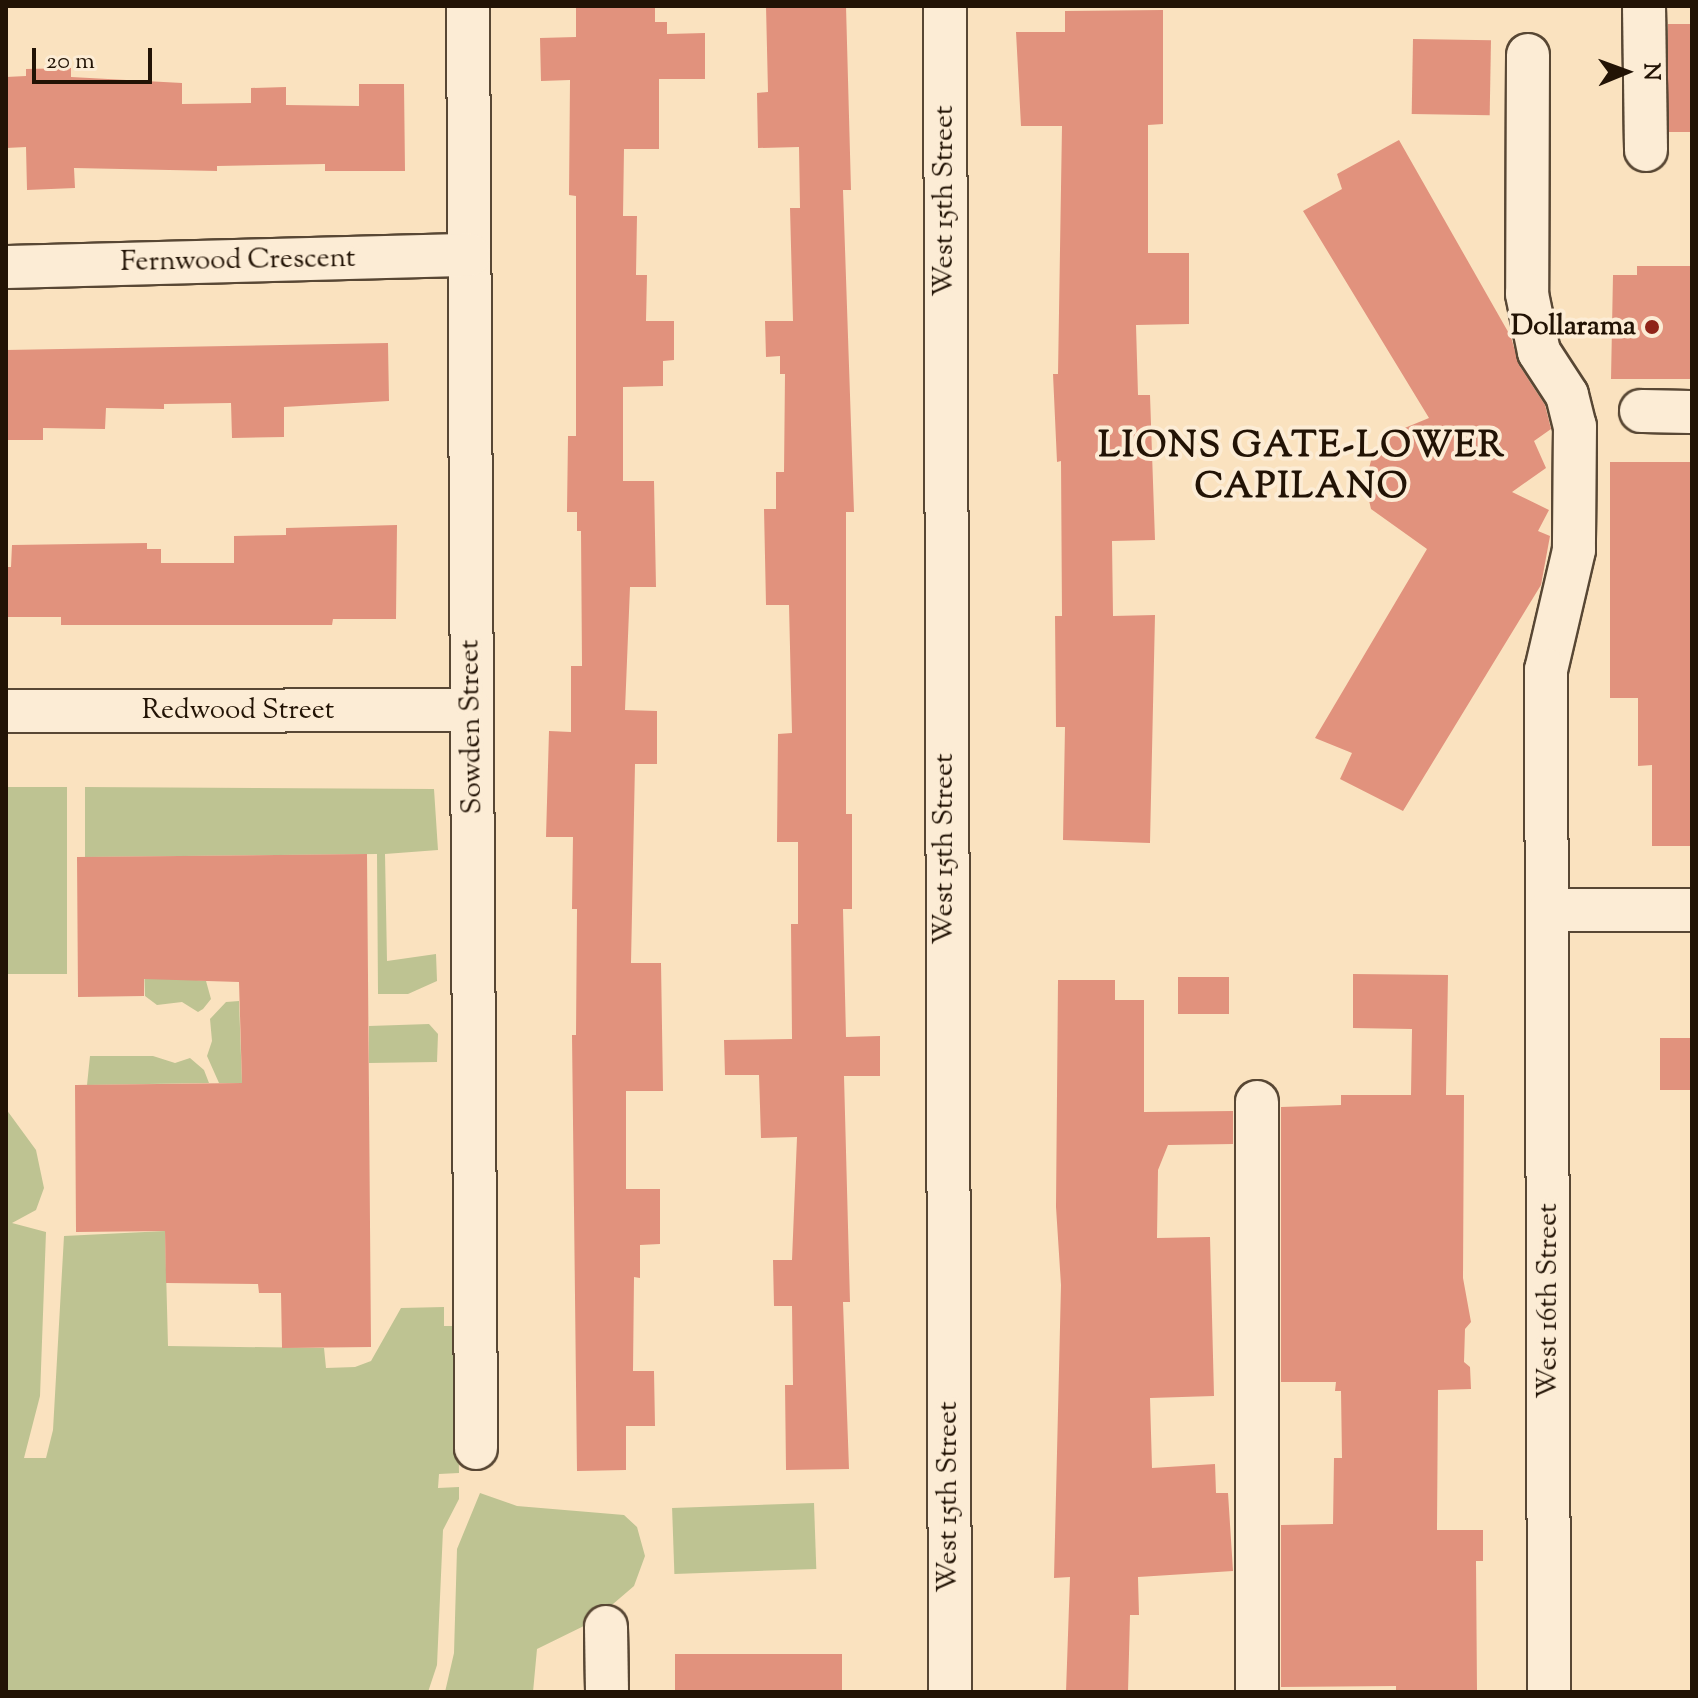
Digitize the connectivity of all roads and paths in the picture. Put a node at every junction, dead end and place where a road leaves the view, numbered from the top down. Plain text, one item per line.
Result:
1 (468, 6) edge
2 (945, 6) edge
3 (1644, 6) edge
4 (1528, 55) dead end
5 (1646, 150) dead end
6 (469, 255) junction
7 (6, 267) edge
8 (1641, 411) dead end
9 (1692, 412) edge
10 (471, 710) junction
11 (6, 711) edge
12 (1550, 910) junction
13 (1692, 910) edge
14 (1257, 1102) dead end
15 (476, 1448) dead end
16 (606, 1627) dead end
17 (607, 1692) edge
18 (950, 1692) edge
19 (1257, 1692) edge
20 (1549, 1692) edge

1 - 6 street, Sowden Street
2 - 18 street, West 15th Street
3 - 5 street
4 - 12 street, West 16th Street
6 - 7 street, Fernwood Crescent
6 - 10 street, Sowden Street
8 - 9 street
10 - 11 street, Redwood Street
10 - 15 street, Sowden Street
12 - 13 street
12 - 20 street, West 16th Street
14 - 19 street
16 - 17 street

